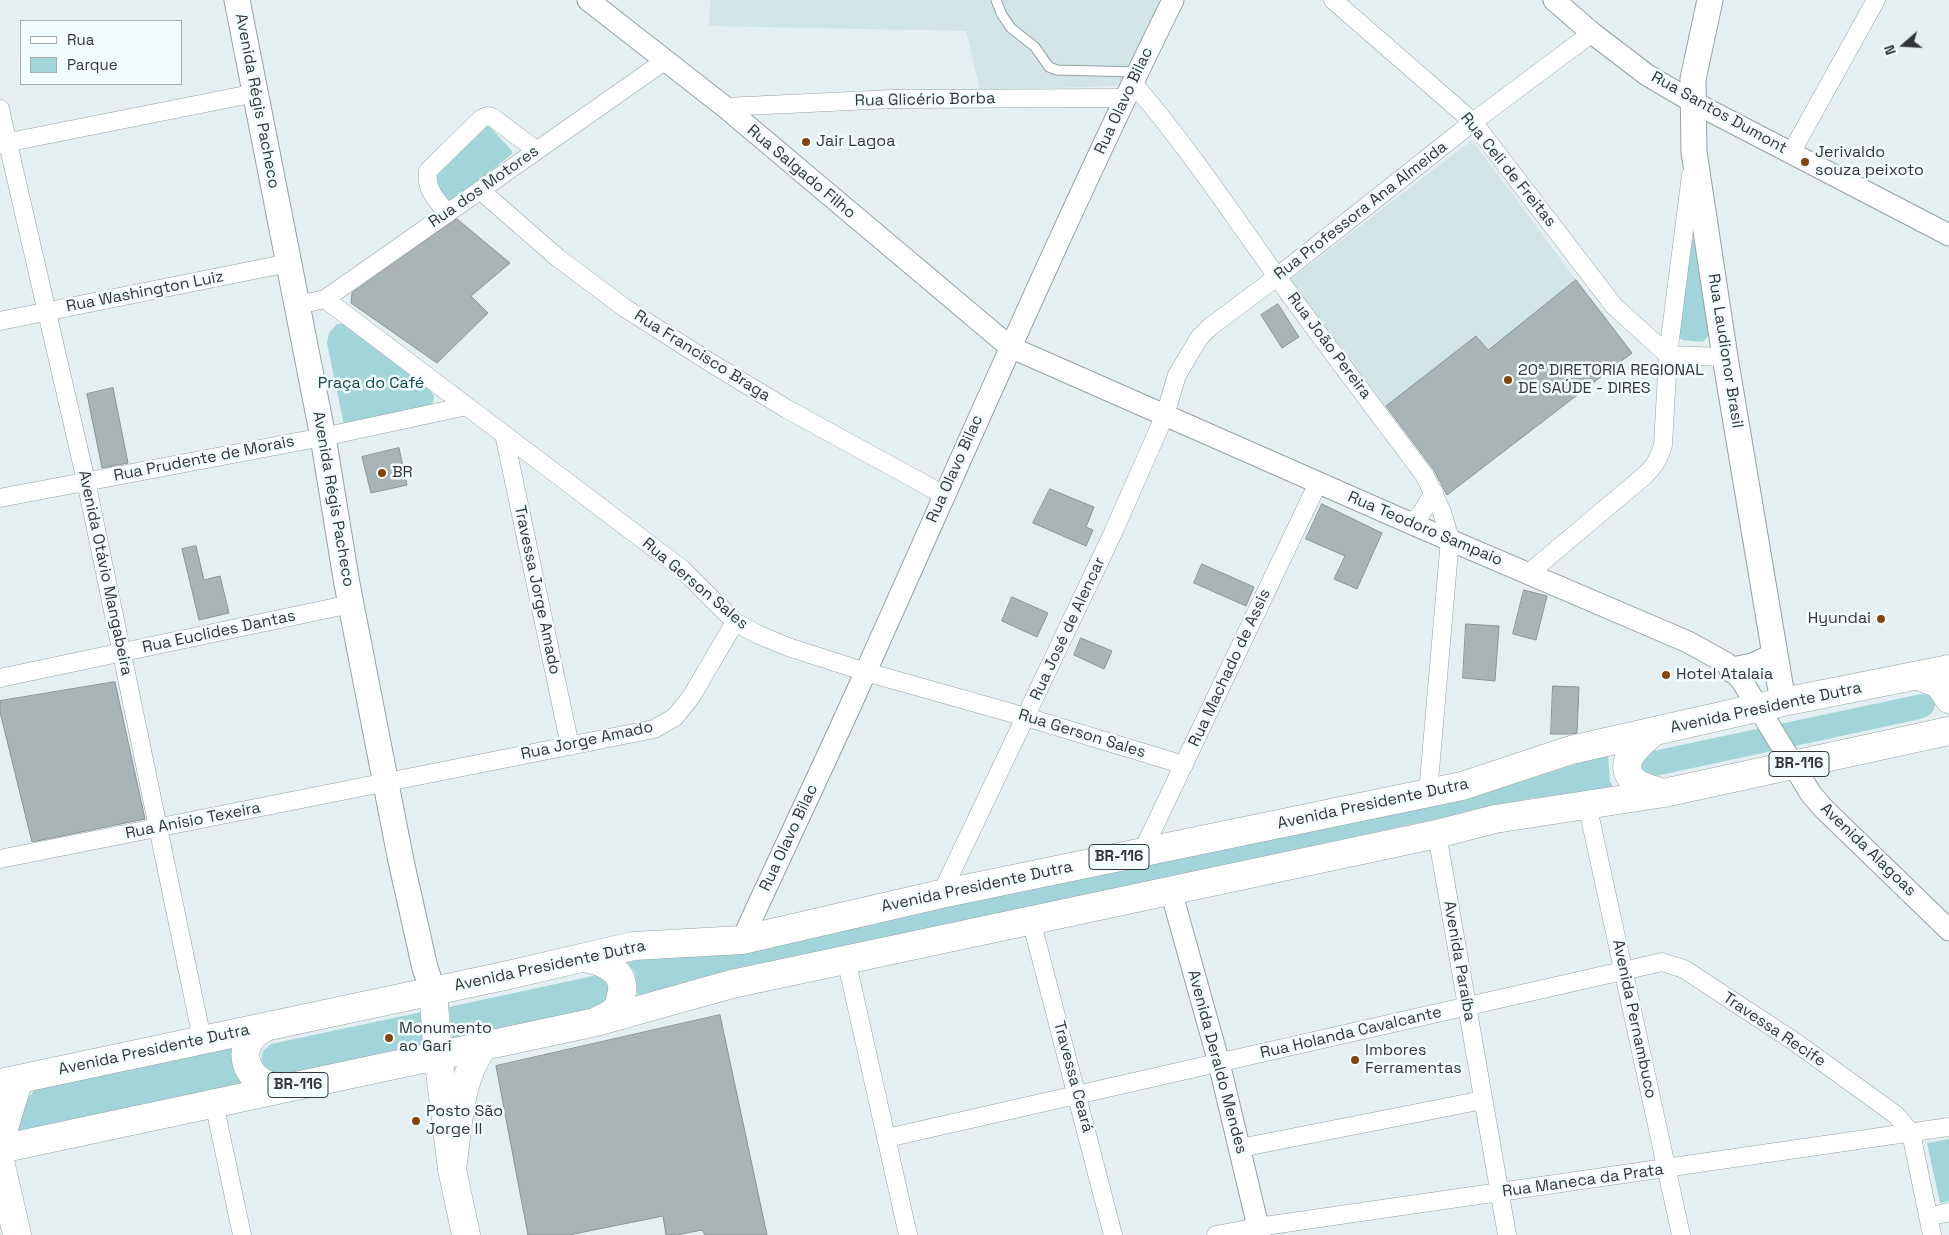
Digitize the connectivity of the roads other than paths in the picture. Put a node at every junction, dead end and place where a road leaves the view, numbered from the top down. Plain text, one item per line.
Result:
1 (237, 0) edge
2 (588, 0) edge
3 (996, 0) edge
4 (1172, 0) edge
5 (1333, 0) edge
6 (1554, 0) edge
7 (1710, 0) edge
8 (1876, 0) edge
9 (1592, 33) junction
10 (666, 60) junction
11 (1132, 84) junction
12 (256, 93) junction
13 (1693, 102) junction
14 (725, 107) junction
15 (0, 109) edge
16 (1473, 122) junction
17 (4, 143) edge
18 (536, 150) junction
19 (1694, 152) junction
20 (1791, 153) junction
21 (480, 190) junction
22 (447, 213) junction
23 (1949, 235) edge
24 (289, 263) junction
25 (1277, 277) junction
26 (326, 299) junction
27 (298, 305) junction
28 (48, 312) junction
29 (0, 321) edge
30 (1010, 347) junction
31 (1668, 355) junction
32 (1725, 357) junction
33 (467, 406) junction
34 (1165, 416) junction
35 (504, 434) junction
36 (323, 437) junction
37 (86, 481) junction
38 (1318, 483) junction
39 (1434, 492) junction
40 (944, 495) junction
41 (0, 498) edge
42 (1410, 523) junction
43 (1450, 539) junction
44 (1529, 573) junction
45 (350, 604) junction
46 (735, 622) junction
47 (122, 652) junction
48 (1774, 656) junction
49 (1949, 669) edge
50 (1732, 670) junction
51 (866, 672) junction
52 (1919, 676) junction
53 (0, 678) edge
54 (1949, 699) edge
55 (1771, 706) junction
56 (1026, 717) junction
57 (1944, 727) edge
58 (1653, 732) junction
59 (570, 746) junction
60 (1184, 765) junction
61 (1793, 765) junction
62 (387, 783) junction
63 (1428, 793) junction
64 (1664, 793) junction
65 (1587, 804) junction
66 (158, 828) junction
67 (1437, 834) junction
68 (1142, 852) junction
69 (0, 859) edge
70 (1171, 890) junction
71 (941, 894) junction
72 (1031, 920) junction
73 (1949, 930) edge
74 (742, 940) junction
75 (581, 958) junction
76 (846, 959) junction
77 (1623, 971) junction
78 (429, 980) junction
79 (1467, 1007) junction
80 (596, 1022) junction
81 (272, 1024) junction
82 (202, 1039) junction
83 (484, 1046) junction
84 (438, 1055) junction
85 (1219, 1063) junction
86 (10, 1081) edge
87 (288, 1087) junction
88 (1078, 1096) junction
89 (1483, 1100) junction
90 (214, 1103) junction
91 (1949, 1127) edge
92 (1911, 1133) junction
93 (887, 1138) junction
94 (0, 1141) edge
95 (1240, 1148) junction
96 (0, 1149) edge
97 (0, 1161) edge
98 (452, 1169) junction
99 (1666, 1169) junction
100 (1499, 1193) junction
101 (1949, 1212) edge
102 (1928, 1217) junction
103 (1259, 1231) edge
104 (17, 1235) edge
105 (242, 1235) edge
106 (466, 1235) edge
107 (908, 1235) edge
108 (1113, 1235) edge
109 (1216, 1235) edge
110 (1507, 1235) edge
111 (1681, 1235) edge
112 (1932, 1235) edge

1 - 12 main road, Avenida Régis Pacheco
2 - 10 street, Rua Salgado Filho
3 - 11 lane
4 - 11 street, Rua Olavo Bilac
5 - 16 street, Rua Celi de Freitas
6 - 9 street, Rua Santos Dumont
7 - 13 main road, Rua Laudionor Brasil
8 - 20 street
9 - 13 street, Rua Santos Dumont
9 - 16 street, Rua Professora Ana Almeida
10 - 14 street, Rua Salgado Filho
10 - 18 street, Rua dos Motores
11 - 14 street, Rua Glicério Borba
11 - 25 street, Rua João Pereira
11 - 30 street, Rua Olavo Bilac
12 - 17 street
12 - 24 main road, Avenida Régis Pacheco
13 - 19 main road, Rua Laudionor Brasil
13 - 20 street, Rua Santos Dumont
14 - 30 street, Rua Salgado Filho
15 - 17 street, Avenida Otávio Mangabeira
16 - 25 street, Rua Professora Ana Almeida
16 - 31 street, Rua Celi de Freitas
17 - 28 street, Avenida Otávio Mangabeira
18 - 21 street, Rua dos Motores
18 - 22 street
19 - 31 street
19 - 32 main road, Rua Laudionor Brasil
20 - 23 street, Rua Santos Dumont
21 - 22 street, Rua dos Motores
21 - 40 street, Rua Francisco Braga
22 - 26 street, Rua dos Motores
24 - 27 main road, Avenida Régis Pacheco
24 - 28 street, Rua Washington Luiz
25 - 34 street, Rua Professora Ana Almeida
25 - 39 street, Rua João Pereira
26 - 27 street, Rua dos Motores
26 - 33 street, Rua Gerson Sales
27 - 36 main road, Avenida Régis Pacheco
28 - 29 street, Rua Washington Luiz
28 - 37 street, Avenida Otávio Mangabeira
30 - 34 street, Rua Teodoro Sampaio
30 - 40 street, Rua Olavo Bilac
31 - 32 street
31 - 44 street
32 - 48 main road, Rua Laudionor Brasil
33 - 35 street, Rua Gerson Sales
33 - 36 street, Rua Prudente de Morais
34 - 38 street, Rua Teodoro Sampaio
34 - 56 street, Rua José de Alencar
35 - 46 street, Rua Gerson Sales
35 - 59 street, Travessa Jorge Amado
36 - 37 street, Rua Prudente de Morais
36 - 45 main road, Avenida Régis Pacheco
37 - 41 street, Rua Prudente de Morais
37 - 47 street, Avenida Otávio Mangabeira
38 - 42 street, Rua Teodoro Sampaio
38 - 60 street, Rua Machado de Assis
39 - 42 street
39 - 43 street, Rua João Pereira
40 - 51 street, Rua Olavo Bilac
42 - 43 street, Rua Teodoro Sampaio
43 - 44 street, Rua Teodoro Sampaio
43 - 63 street
44 - 50 street, Rua Teodoro Sampaio
45 - 47 street, Rua Euclides Dantas
45 - 62 main road, Avenida Régis Pacheco
46 - 51 street, Rua Gerson Sales
46 - 59 street, Rua Jorge Amado
47 - 53 street, Rua Euclides Dantas
47 - 66 street, Avenida Otávio Mangabeira
48 - 50 main road
48 - 55 main road, Rua Laudionor Brasil
49 - 52 main road, Avenida Presidente Dutra / BR-116
50 - 55 street, Rua Teodoro Sampaio
51 - 56 street, Rua Gerson Sales
51 - 74 street, Rua Olavo Bilac
52 - 54 main road
52 - 55 main road, Avenida Presidente Dutra / BR-116
55 - 58 main road, Avenida Presidente Dutra / BR-116
55 - 61 street, Rua Teodoro Sampaio
56 - 60 street, Rua Gerson Sales
56 - 71 street, Rua José de Alencar
57 - 61 main road, BR-116
58 - 63 main road, Avenida Presidente Dutra / BR-116
58 - 64 main road
59 - 62 street, Rua Jorge Amado
60 - 68 street, Rua Machado de Assis
61 - 64 main road, BR-116
61 - 73 street, Avenida Alagoas
62 - 66 street, Rua Anísio Texeira
62 - 78 main road, Avenida Régis Pacheco
63 - 68 main road, Avenida Presidente Dutra / BR-116
64 - 65 main road, BR-116
65 - 67 main road, BR-116
65 - 77 street, Avenida Pernambuco
66 - 69 street, Rua Anísio Texeira
66 - 82 street, Avenida Otávio Mangabeira
67 - 70 main road, BR-116
67 - 79 street, Avenida Paraíba
68 - 71 main road, Avenida Presidente Dutra / BR-116
70 - 72 main road, BR-116
70 - 85 street, Avenida Deraldo Mendes
71 - 74 main road, Avenida Presidente Dutra / BR-116
72 - 76 main road, BR-116
72 - 88 street, Travessa Ceará
74 - 75 main road, Avenida Presidente Dutra / BR-116
75 - 78 main road, Avenida Presidente Dutra / BR-116
75 - 80 main road
76 - 80 main road, BR-116
76 - 93 street
77 - 79 street, Rua Holanda Cavalcante
77 - 92 street, Travessa Recife
77 - 99 street, Avenida Pernambuco
78 - 81 main road, Avenida Presidente Dutra / BR-116
78 - 84 main road
79 - 85 street, Rua Holanda Cavalcante
79 - 89 street, Avenida Paraíba
80 - 83 main road, BR-116
81 - 82 main road, Avenida Presidente Dutra / BR-116
81 - 87 main road
82 - 86 main road, Avenida Presidente Dutra / BR-116
83 - 84 main road, BR-116
83 - 98 main road
84 - 87 main road, BR-116
84 - 98 main road
85 - 88 street, Rua Holanda Cavalcante
85 - 95 street, Avenida Deraldo Mendes
86 - 94 main road
87 - 90 main road, BR-116
88 - 93 street, Rua Holanda Cavalcante
88 - 108 street, Travessa Ceará
89 - 95 street
89 - 100 street, Avenida Paraíba
90 - 96 main road, BR-116
90 - 105 street
91 - 92 street, Rua Maneca da Prata
92 - 99 street, Rua Maneca da Prata
92 - 102 street
93 - 107 street
95 - 103 street, Avenida Deraldo Mendes
97 - 104 main road
98 - 106 main road
99 - 100 street, Rua Maneca da Prata
99 - 111 street, Avenida Pernambuco
100 - 103 street, Rua Maneca da Prata
100 - 110 street, Avenida Paraíba
101 - 102 street
102 - 112 street
103 - 109 street, Rua Maneca da Prata

